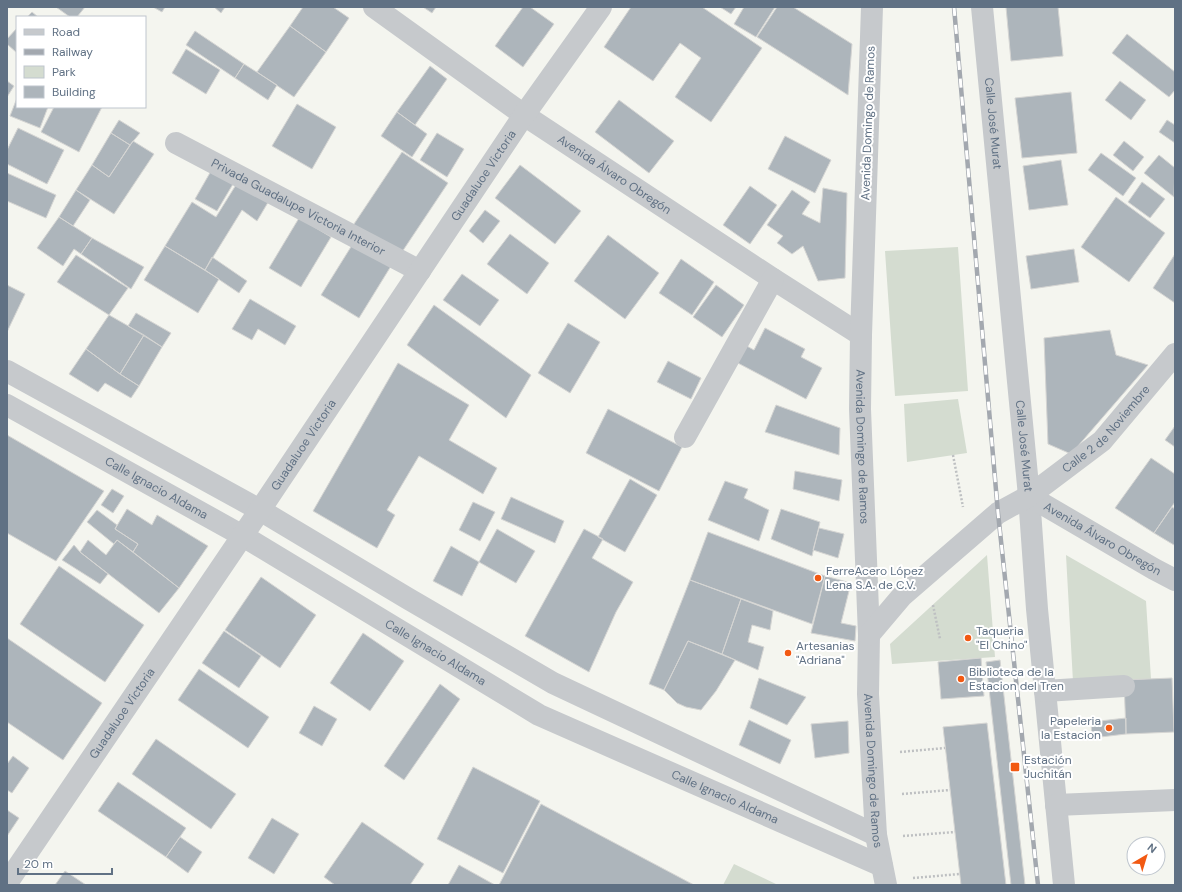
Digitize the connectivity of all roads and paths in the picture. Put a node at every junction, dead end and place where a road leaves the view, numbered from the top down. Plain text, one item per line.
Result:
1 (374, 7) edge
2 (601, 7) edge
3 (872, 7) edge
4 (982, 7) edge
5 (524, 115) junction
6 (176, 143) dead end
7 (420, 271) junction
8 (774, 279) junction
9 (861, 335) junction
10 (1175, 354) edge
11 (7, 371) edge
12 (7, 405) edge
13 (685, 437) dead end
14 (954, 455) dead end
15 (1029, 496) junction
16 (260, 510) junction
17 (243, 536) junction
18 (969, 538) junction
19 (1175, 580) edge
20 (869, 635) junction
21 (553, 683) junction
22 (1124, 686) dead end
23 (1045, 691) junction
24 (539, 716) junction
25 (945, 748) dead end
26 (894, 753) dead end
27 (950, 790) dead end
28 (898, 795) dead end
29 (1175, 800) edge
30 (1056, 805) junction
31 (955, 832) dead end
32 (886, 835) junction
33 (960, 874) dead end
34 (884, 875) edge
35 (912, 878) dead end
36 (7, 883) edge
37 (1064, 885) edge

1 - 5 street, Avenida Álvaro Obregón
2 - 5 street, Guadaluoe Victoria
3 - 9 street, Avenida Domingo de Ramos
4 - 15 street, Calle José Murat
5 - 7 street, Guadaluoe Victoria
5 - 8 street, Avenida Álvaro Obregón
6 - 7 street, Privada Guadalupe Victoria Interior
7 - 16 street, Guadaluoe Victoria
8 - 9 street, Avenida Álvaro Obregón
8 - 13 street
9 - 20 street, Avenida Domingo de Ramos
10 - 15 street, Calle 2 de Noviembre
11 - 16 street
12 - 17 street, Calle Ignacio Aldama
14 - 18 path
15 - 18 street
15 - 19 street, Avenida Álvaro Obregón
15 - 23 street, Calle José Murat
16 - 17 street, Guadaluoe Victoria
16 - 21 street
17 - 24 street, Calle Ignacio Aldama
17 - 36 street, Guadaluoe Victoria
18 - 20 street
20 - 32 street, Avenida Domingo de Ramos
21 - 24 street
21 - 32 street
22 - 23 street
23 - 30 street, Calle José Murat
24 - 34 street, Calle Ignacio Aldama
25 - 26 path
27 - 28 path
29 - 30 street
30 - 37 street, Calle José Murat
31 - 32 path
32 - 34 street, Avenida Domingo de Ramos
33 - 35 path

